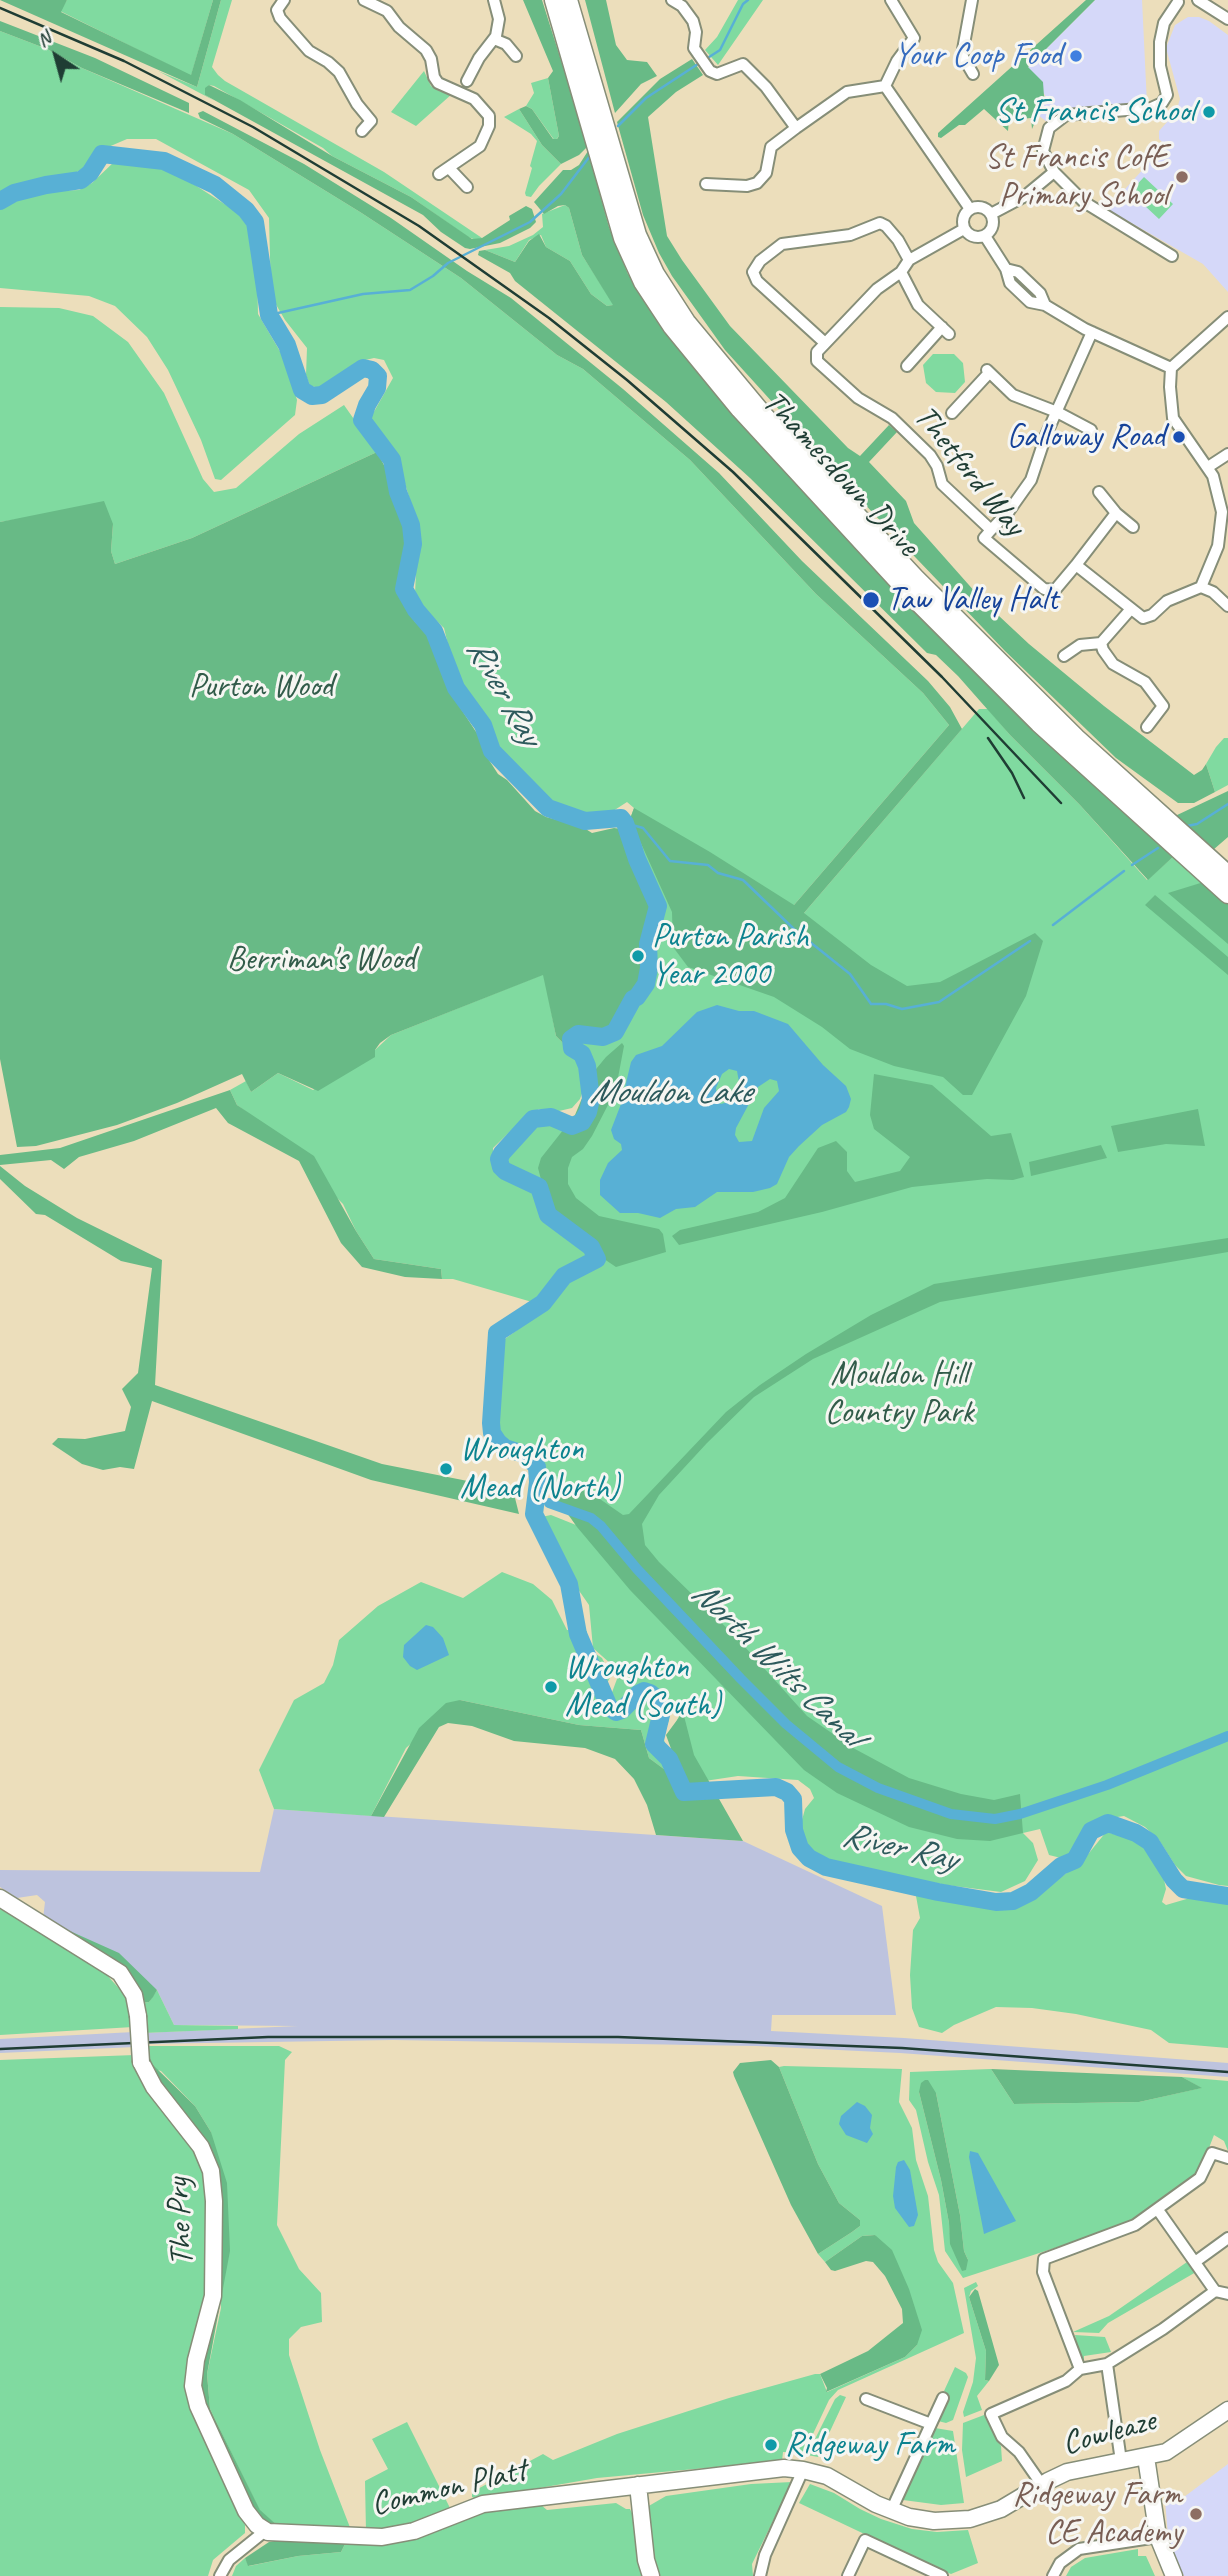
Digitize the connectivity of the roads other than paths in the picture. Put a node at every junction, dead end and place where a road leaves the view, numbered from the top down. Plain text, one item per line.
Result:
1 (284, 0) edge
2 (364, 0) edge
3 (494, 0) edge
4 (554, 0) edge
5 (568, 0) edge
6 (672, 0) edge
7 (891, 0) edge
8 (972, 0) edge
9 (1196, 0) edge
10 (1176, 1) edge
11 (1228, 19) edge
12 (494, 39) junction
13 (516, 56) dead end
14 (333, 66) junction
15 (973, 74) dead end
16 (323, 75) dead end
17 (467, 81) dead end
18 (885, 86) junction
19 (796, 128) junction
20 (362, 131) dead end
21 (1054, 172) junction
22 (706, 184) dead end
23 (467, 187) dead end
24 (970, 209) junction
25 (991, 214) junction
26 (964, 229) junction
27 (985, 236) junction
28 (1172, 256) dead end
29 (909, 260) junction
30 (901, 272) junction
31 (1228, 317) edge
32 (1092, 332) junction
33 (825, 343) junction
34 (907, 366) dead end
35 (1171, 368) junction
36 (1057, 412) junction
37 (952, 413) dead end
38 (1091, 430) dead end
39 (1228, 454) edge
40 (1208, 467) junction
41 (1099, 492) dead end
42 (1116, 513) junction
43 (1133, 527) dead end
44 (991, 530) junction
45 (1076, 565) junction
46 (1201, 587) junction
47 (1228, 606) edge
48 (1130, 610) junction
49 (1101, 643) junction
50 (1064, 656) dead end
51 (1147, 727) dead end
52 (1162, 827) junction
53 (1219, 873) edge
54 (1228, 894) edge
55 (0, 1898) edge
56 (1228, 2158) edge
57 (1158, 2210) junction
58 (1228, 2238) edge
59 (1195, 2262) junction
60 (1215, 2291) junction
61 (1228, 2294) edge
62 (1107, 2364) junction
63 (1080, 2369) junction
64 (943, 2398) dead end
65 (866, 2399) dead end
66 (1228, 2410) edge
67 (931, 2424) junction
68 (1146, 2457) junction
69 (1121, 2461) junction
70 (803, 2470) junction
71 (638, 2485) junction
72 (1042, 2485) junction
73 (891, 2511) junction
74 (265, 2531) junction
75 (1157, 2537) junction
76 (220, 2576) edge
77 (651, 2576) edge
78 (760, 2576) edge
79 (848, 2576) edge
80 (942, 2576) edge
81 (1053, 2576) edge
82 (1174, 2576) edge

1 - 14 street
2 - 23 street
3 - 12 street
4 - 52 main road, Thamesdown Drive
5 - 52 main road, Thamesdown Drive
6 - 19 street
7 - 18 street
8 - 15 street
9 - 10 street
9 - 11 street
10 - 21 street
12 - 13 street
12 - 17 street
14 - 16 street
14 - 20 street
18 - 19 street
18 - 24 street
19 - 22 street
21 - 25 street
21 - 28 street
24 - 25 street
24 - 26 street
25 - 27 street
26 - 27 street
26 - 29 street
27 - 32 street
29 - 30 street
29 - 33 street
30 - 33 street
30 - 34 street, Thetford Way
31 - 35 street
32 - 35 street
32 - 36 street
33 - 44 street, Thetford Way
35 - 40 street
36 - 37 street
36 - 38 street
36 - 44 street
39 - 40 street
40 - 46 street
41 - 42 street
42 - 43 street
42 - 45 street, Thetford Way
44 - 45 street, Thetford Way
45 - 48 street
46 - 47 street
46 - 48 street
48 - 49 street
49 - 50 street
49 - 51 street
52 - 53 main road, Thamesdown Drive
53 - 54 main road, Thamesdown Drive
55 - 74 main road, The Pry, bridge
56 - 57 street
57 - 59 street
57 - 63 street
58 - 59 street
59 - 60 street
60 - 61 street
60 - 62 street
62 - 63 street
62 - 69 street
63 - 72 street
64 - 67 street
65 - 67 street
66 - 68 main road, Cowleaze
67 - 73 street
68 - 69 main road, Cowleaze
68 - 75 main road
69 - 72 main road, Cowleaze
70 - 71 main road, Cowleaze
70 - 73 main road, Cowleaze
70 - 78 street
71 - 74 main road, Common Platt
71 - 77 main road
72 - 73 main road, Cowleaze
74 - 76 street
75 - 81 street
75 - 82 main road
79 - 80 street

